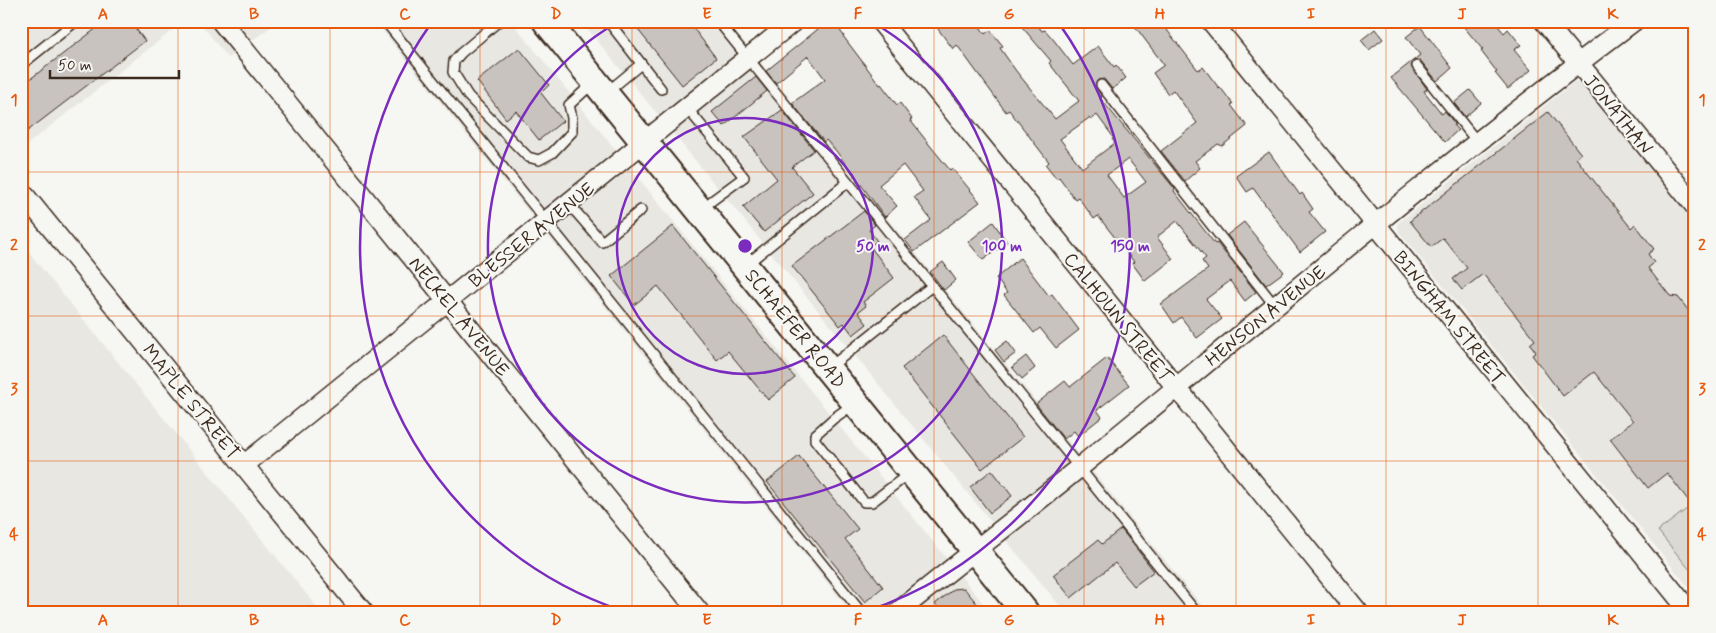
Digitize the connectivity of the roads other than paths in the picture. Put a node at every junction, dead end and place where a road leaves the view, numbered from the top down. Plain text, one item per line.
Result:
1 (76, 21) edge
2 (221, 21) edge
3 (385, 21) edge
4 (499, 21) edge
5 (546, 21) edge
6 (608, 21) edge
7 (718, 21) edge
8 (794, 21) edge
9 (880, 21) edge
10 (1211, 21) edge
11 (1544, 21) edge
12 (1634, 21) edge
13 (748, 58) junction
14 (1578, 63) junction
15 (641, 64) junction
16 (21, 65) edge
17 (1417, 66) dead end
18 (1101, 85) dead end
19 (600, 87) junction
20 (661, 90) dead end
21 (687, 108) junction
22 (645, 142) junction
23 (1478, 143) junction
24 (848, 182) junction
25 (21, 191) edge
26 (570, 204) junction
27 (1695, 206) edge
28 (642, 210) dead end
29 (700, 210) junction
30 (547, 222) junction
31 (1376, 225) junction
32 (745, 266) junction
33 (932, 286) junction
34 (448, 302) junction
35 (1276, 306) junction
36 (828, 368) junction
37 (1176, 387) junction
38 (856, 402) junction
39 (244, 465) junction
40 (1079, 468) junction
41 (912, 471) junction
42 (976, 550) junction
43 (363, 612) edge
44 (699, 612) edge
45 (861, 612) edge
46 (898, 612) edge
47 (1025, 612) edge
48 (1196, 612) edge
49 (1358, 612) edge
50 (1690, 612) edge

1 - 16 lane
2 - 34 street, NECKEL AVENUE
3 - 30 lane
4 - 19 lane
5 - 19 main road, SCHAEFER ROAD
6 - 15 lane
7 - 13 lane
8 - 13 street, BLESSER AVENUE
9 - 37 street, CALHOUN STREET
10 - 31 street, BINGHAM STREET
11 - 14 street, JONATHAN
12 - 14 street, HENSON AVENUE
13 - 21 street, BLESSER AVENUE
13 - 24 lane
14 - 23 street, HENSON AVENUE
14 - 27 street, JONATHAN
15 - 19 lane
15 - 20 lane
17 - 23 lane
18 - 35 lane
19 - 22 main road, SCHAEFER ROAD
21 - 22 street, BLESSER AVENUE
21 - 29 lane
22 - 26 street, BLESSER AVENUE
22 - 29 main road, SCHAEFER ROAD
23 - 31 street, HENSON AVENUE
24 - 32 lane
24 - 33 lane
25 - 39 street, MAPLE STREET
26 - 28 lane
26 - 30 street, BLESSER AVENUE
29 - 32 main road, SCHAEFER ROAD
30 - 34 street, BLESSER AVENUE
30 - 45 lane
31 - 35 street, HENSON AVENUE
31 - 50 street, BINGHAM STREET
32 - 36 main road, SCHAEFER ROAD
33 - 36 lane
33 - 40 lane
34 - 39 street, BLESSER AVENUE
34 - 44 street, NECKEL AVENUE
35 - 37 street, HENSON AVENUE
36 - 38 main road, SCHAEFER ROAD
37 - 40 street, HENSON AVENUE
37 - 49 street, CALHOUN STREET
38 - 41 main road, SCHAEFER ROAD
38 - 41 lane
39 - 43 street, MAPLE STREET
40 - 42 street, HENSON AVENUE
40 - 48 lane
41 - 42 main road, SCHAEFER ROAD
42 - 46 street, HENSON AVENUE
42 - 47 main road, SCHAEFER ROAD

